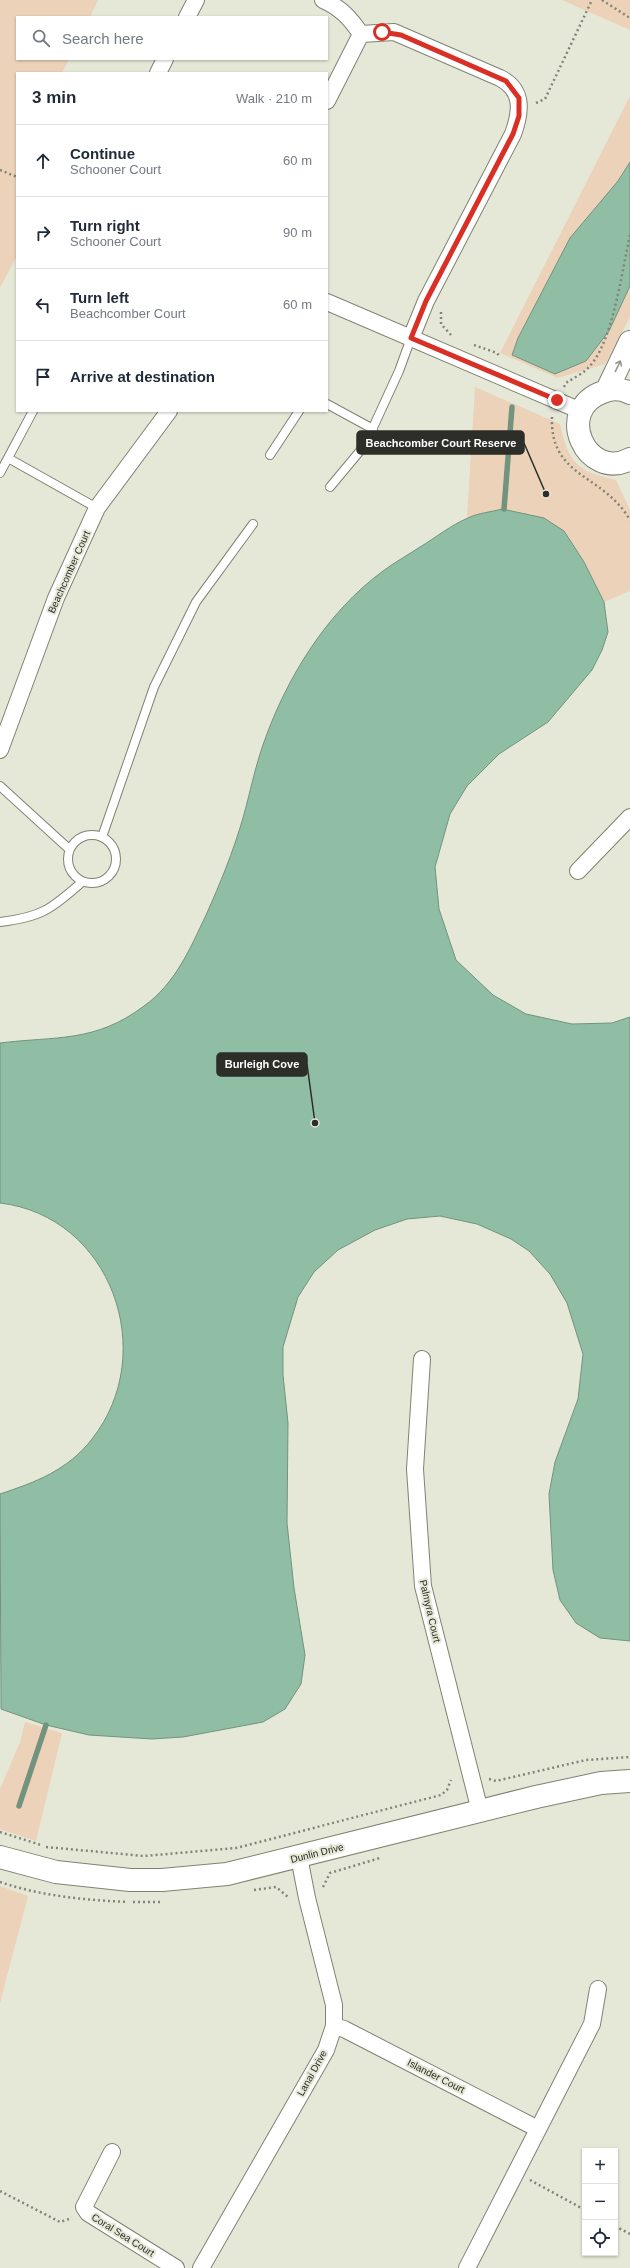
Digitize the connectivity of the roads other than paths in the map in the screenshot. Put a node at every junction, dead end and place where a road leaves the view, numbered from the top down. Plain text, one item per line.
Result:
1 (196, 0) edge
2 (323, 0) edge
3 (188, 16) edge
4 (361, 34) junction
5 (164, 60) edge
6 (158, 72) edge
7 (328, 99) edge
8 (328, 302) edge
9 (411, 338) junction
10 (630, 342) edge
11 (607, 390) junction
12 (630, 393) edge
13 (328, 405) edge
14 (581, 411) junction
15 (32, 412) edge
16 (168, 412) edge
17 (298, 412) edge
18 (373, 429) junction
19 (270, 455) dead end
20 (8, 458) junction
21 (629, 462) edge
22 (0, 473) edge
23 (330, 487) dead end
24 (97, 508) junction
25 (253, 524) dead end
26 (0, 750) edge
27 (0, 786) edge
28 (630, 817) edge
29 (102, 837) junction
30 (69, 849) junction
31 (578, 872) dead end
32 (82, 882) junction
33 (0, 922) edge
34 (422, 1359) dead end
35 (630, 1781) edge
36 (480, 1811) junction
37 (0, 1857) edge
38 (299, 1857) junction
39 (598, 1989) dead end
40 (334, 2026) junction
41 (538, 2129) junction
42 (112, 2152) dead end
43 (176, 2268) edge
44 (201, 2268) edge
45 (467, 2268) edge

1 - 3 street
2 - 4 street
4 - 7 street
4 - 9 street
5 - 6 street
8 - 9 street
9 - 14 street
9 - 18 lane
11 -> 10 street
11 - 12 street
11 - 14 street
13 - 18 lane
14 - 21 street
15 - 20 lane
16 - 24 street, Beachcomber Court
17 - 19 lane
18 - 23 lane
20 - 22 lane
20 - 24 lane
24 - 26 street, Beachcomber Court
25 - 29 lane
27 - 30 lane
28 - 31 street
29 - 30 lane
29 - 32 lane
30 - 32 lane
32 - 33 lane
34 - 36 street, Palmyra Court
35 - 36 street, Dunlin Drive
36 - 38 street, Dunlin Drive
37 - 38 street, Dunlin Drive
38 - 40 street, Lanai Drive
39 - 41 street
40 - 41 street, Islander Court
40 - 44 street, Lanai Drive
41 - 45 street
42 - 43 street, Coral Sea Court

